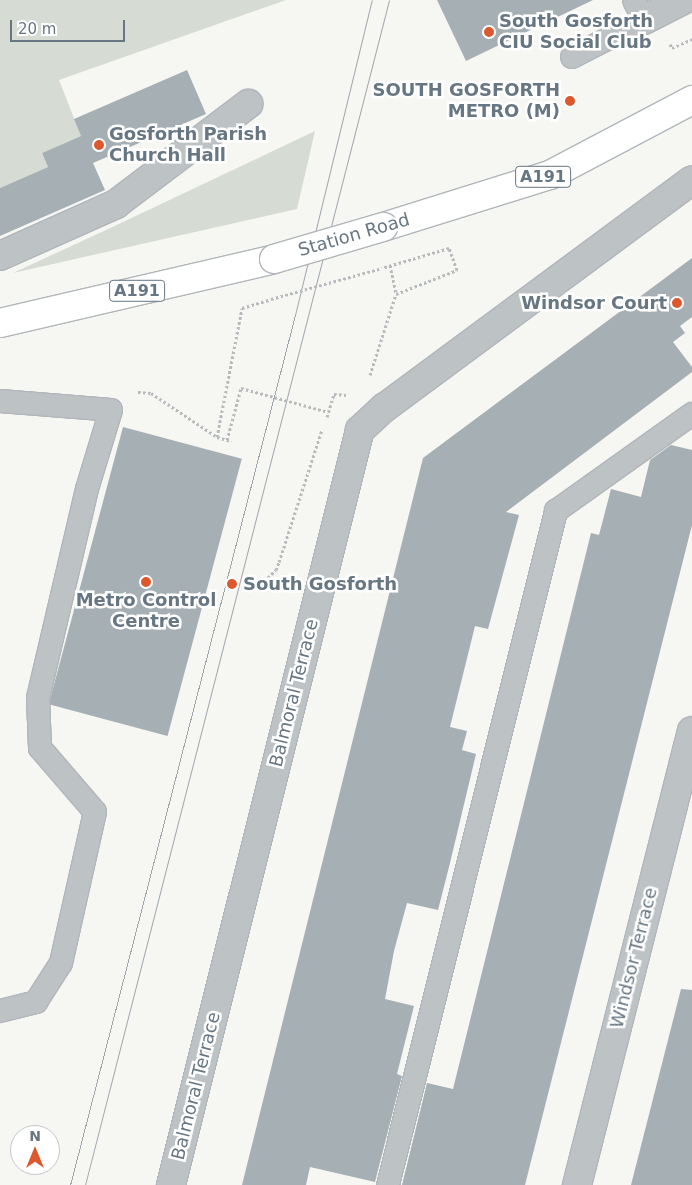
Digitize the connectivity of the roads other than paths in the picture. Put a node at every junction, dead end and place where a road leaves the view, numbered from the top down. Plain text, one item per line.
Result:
1 (683, 0) edge
2 (639, 10) edge
3 (572, 57) dead end
4 (692, 100) edge
5 (248, 104) dead end
6 (692, 180) edge
7 (0, 256) edge
8 (0, 323) edge
9 (0, 401) edge
10 (692, 414) edge
11 (692, 731) edge
12 (0, 1011) edge
13 (171, 1185) edge
14 (388, 1185) edge
15 (577, 1185) edge

1 - 2 street
2 - 3 lane
4 - 8 main road, Station Road / A191, bridge
5 - 7 street
6 - 13 street, Balmoral Terrace
9 - 12 lane
10 - 14 lane
11 - 15 street, Windsor Terrace

